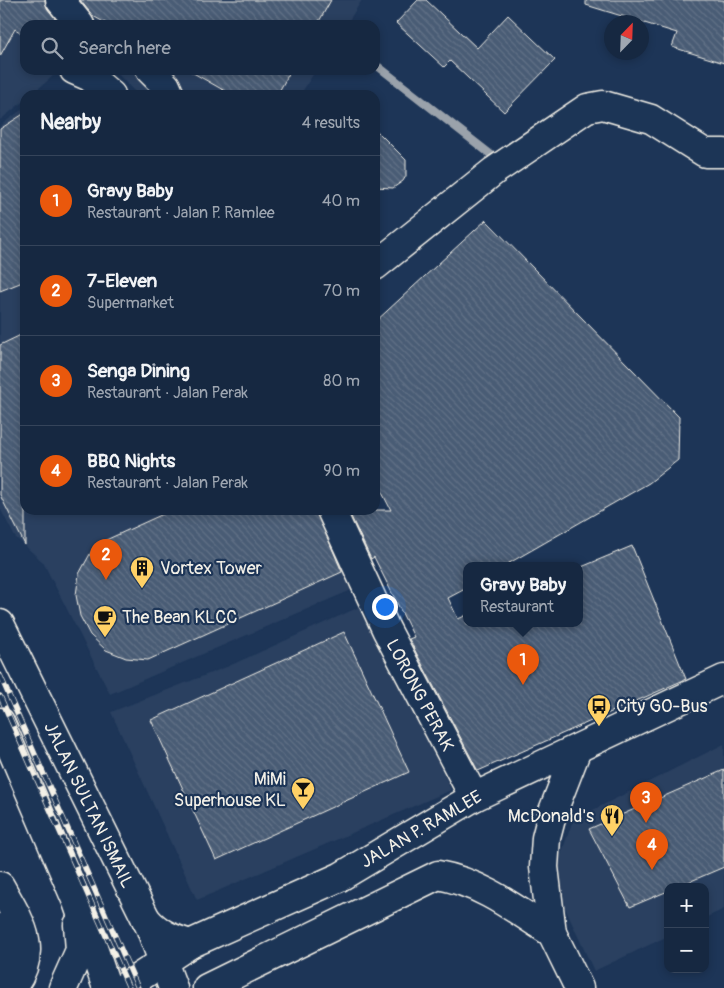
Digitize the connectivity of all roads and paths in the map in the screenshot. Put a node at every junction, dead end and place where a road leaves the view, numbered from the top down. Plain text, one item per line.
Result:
1 (60, 0) edge
2 (76, 20) edge
3 (85, 75) edge
4 (155, 75) edge
5 (105, 90) edge
6 (168, 90) edge
7 (724, 154) edge
8 (380, 262) edge
9 (333, 515) edge
10 (0, 624) edge
11 (724, 679) edge
12 (0, 722) edge
13 (577, 748) junction
14 (474, 797) junction
15 (0, 886) edge
16 (76, 902) junction
17 (146, 919) junction
18 (0, 928) edge
19 (552, 933) junction
20 (190, 944) junction
21 (163, 963) junction
22 (0, 980) edge
23 (12, 988) edge
24 (63, 988) edge
25 (107, 988) edge
26 (123, 988) edge
27 (173, 988) edge
28 (207, 988) edge
29 (579, 988) edge

1 - 2 street
3 - 5 street
4 - 6 street
7 - 8 street
9 - 14 street, LORONG PERAK
10 - 17 street, JALAN SULTAN ISMAIL
11 - 13 street, JALAN P. RAMLEE
12 - 16 street
13 - 14 street, JALAN P. RAMLEE
13 - 19 street
14 - 20 street, JALAN P. RAMLEE
15 - 23 street
16 - 24 street
16 - 25 street
17 - 20 street
17 - 21 street, JALAN SULTAN ISMAIL
18 - 22 street
19 - 28 street
19 - 29 street
20 - 21 street, JALAN P. RAMLEE
21 - 26 street, JALAN P. RAMLEE
21 - 27 street, JALAN SULTAN ISMAIL

